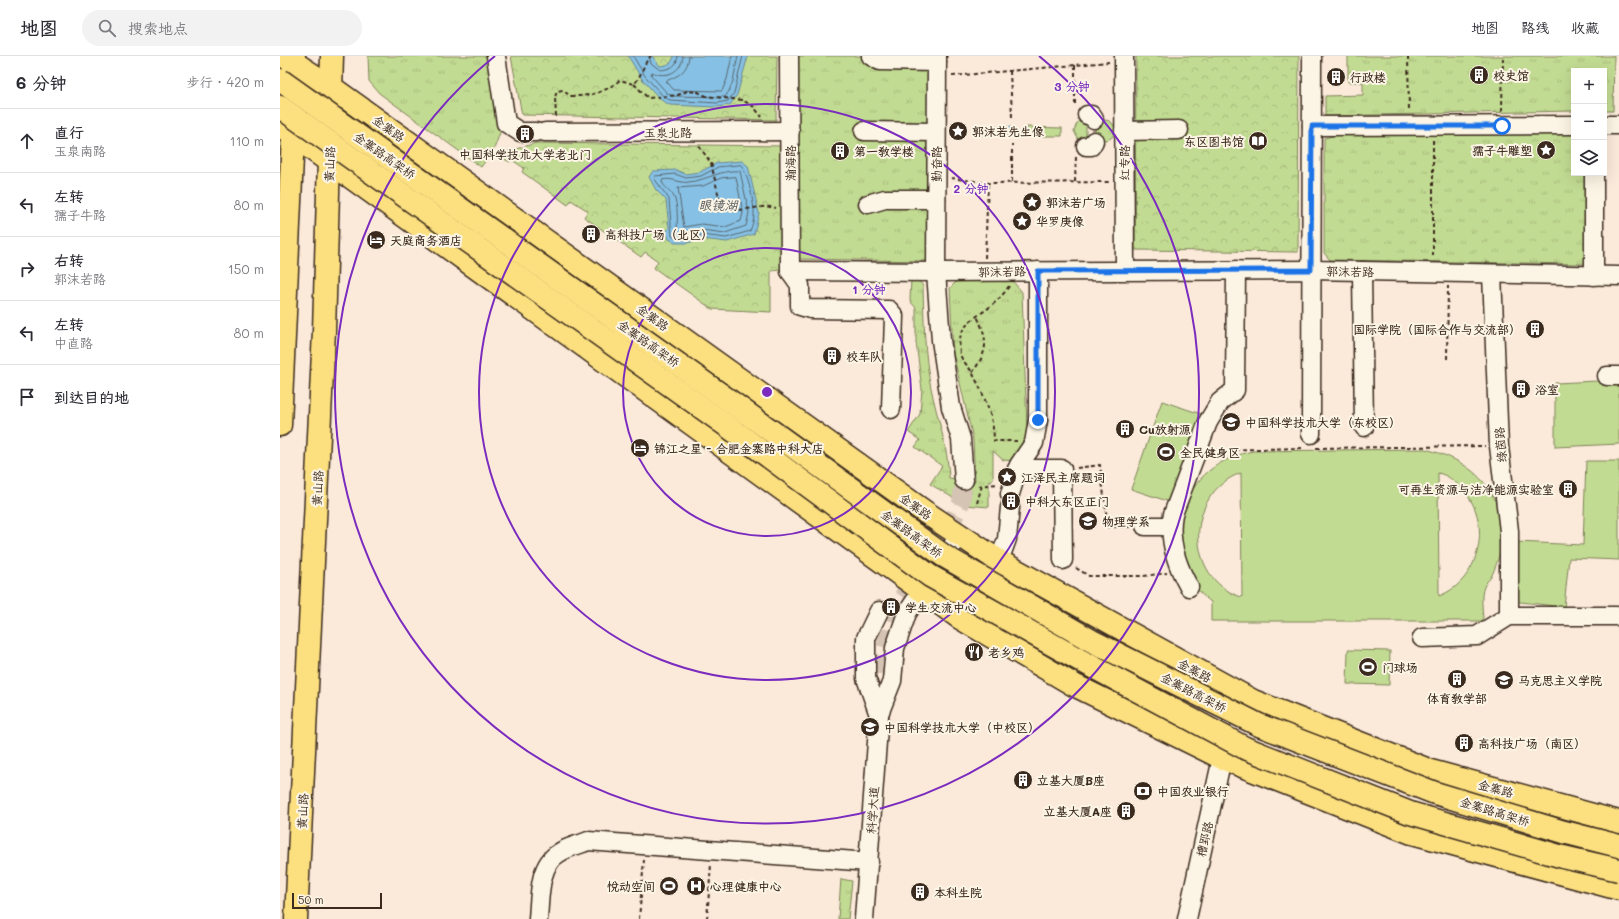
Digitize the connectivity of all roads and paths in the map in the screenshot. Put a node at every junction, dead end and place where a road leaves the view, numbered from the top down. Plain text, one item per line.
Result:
1 (332, 56) edge
2 (496, 56) edge
3 (652, 56) edge
4 (789, 56) edge
5 (871, 56) edge
6 (1312, 56) edge
7 (1408, 56) edge
8 (1503, 56) edge
9 (291, 58) edge
10 (1124, 58) edge
11 (937, 65) edge
12 (1075, 65) junction
13 (1010, 71) junction
14 (280, 80) edge
15 (634, 84) junction
16 (331, 86) junction
17 (280, 107) edge
18 (1085, 115) dead end
19 (1012, 117) dead end
20 (1571, 125) edge
21 (1607, 125) edge
22 (1619, 125) edge
23 (1312, 126) junction
24 (1409, 126) junction
25 (1433, 126) junction
26 (1502, 126) junction
27 (1180, 130) dead end
28 (286, 131) edge
29 (770, 131) junction
30 (790, 131) junction
31 (864, 131) dead end
32 (1124, 131) junction
33 (540, 132) junction
34 (694, 132) junction
35 (936, 132) junction
36 (1012, 145) dead end
37 (1085, 146) dead end
38 (330, 162) junction
39 (936, 175) junction
40 (1594, 176) edge
41 (1076, 182) junction
42 (1124, 182) junction
43 (988, 183) junction
44 (1012, 183) junction
45 (936, 199) junction
46 (868, 204) dead end
47 (721, 206) junction
48 (759, 207) dead end
49 (717, 212) dead end
50 (284, 259) edge
51 (1125, 270) junction
52 (1236, 270) junction
53 (1311, 270) junction
54 (790, 271) junction
55 (1018, 271) junction
56 (1038, 271) junction
57 (1362, 271) junction
58 (936, 272) junction
59 (984, 272) junction
60 (1441, 273) junction
61 (1492, 274) junction
62 (1594, 276) junction
63 (1619, 276) edge
64 (977, 316) junction
65 (1447, 359) dead end
66 (972, 372) junction
67 (892, 408) dead end
68 (280, 425) edge
69 (1364, 426) dead end
70 (1311, 434) dead end
71 (1034, 443) junction
72 (1499, 446) junction
73 (1197, 450) junction
74 (1017, 469) junction
75 (1062, 469) junction
76 (964, 480) tunnel mouth
77 (982, 485) dead end
78 (977, 502) dead end
79 (1144, 526) joint
80 (1171, 526) junction
81 (959, 536) junction
82 (1063, 560) joint
83 (999, 561) junction
84 (1179, 569) junction
85 (1190, 587) dead end
86 (921, 590) junction
87 (879, 611) dead end
88 (1509, 616) junction
89 (1619, 616) edge
90 (960, 618) junction
91 (1422, 638) dead end
92 (880, 708) junction
93 (1222, 758) junction
94 (1619, 822) edge
95 (645, 846) junction
96 (1619, 846) edge
97 (712, 850) junction
98 (868, 862) junction
99 (1619, 870) edge
100 (1619, 889) edge
101 (296, 919) edge
102 (538, 919) edge
103 (639, 919) edge
104 (706, 919) edge
105 (864, 919) edge
106 (1187, 919) edge

1 - 16 main road, 黄山路
2 - 33 street
3 - 15 path
4 - 30 street, 瀚海路
5 - 11 street
6 - 23 street
7 - 24 path
8 - 26 path
9 - 16 main road, 金寨路
9 - 28 main road
10 - 12 path
10 - 32 street, 红专路
11 - 13 path
11 - 35 street, 勤奋路
12 - 13 path
12 - 18 path
13 - 19 path
14 - 96 main road, 金寨路高架桥, bridge
15 - 29 path
15 - 33 path
16 - 38 main road, 黄山路
16 - 81 main road, 金寨路
17 - 99 main road, 金寨路高架桥, bridge
20 - 26 street
21 - 22 street
23 - 24 street
23 - 53 street
24 - 25 street
25 - 26 street
25 - 60 path
27 - 32 street
28 - 38 main road
28 - 50 main road
29 - 30 street, 玉泉北路
29 - 34 street, 玉泉北路
30 - 54 street, 瀚海路
31 - 35 street
32 - 42 street, 红专路
33 - 34 street, 玉泉北路
34 - 47 path
35 - 39 street, 勤奋路
36 - 44 path
37 - 41 path
38 - 86 main road
38 - 101 main road, 黄山路
39 - 43 path
39 - 45 street, 勤奋路
40 - 62 street
41 - 42 path
41 - 44 path
42 - 51 street, 红专路
43 - 44 path
43 - 59 path
45 - 46 street
45 - 58 street, 勤奋路
47 - 48 path
47 - 49 path
50 - 68 main road
51 - 52 street, 郭沫若路
51 - 56 street, 郭沫若路
52 - 53 street, 郭沫若路
52 - 73 street
53 - 57 street, 郭沫若路
53 - 70 street
54 - 58 street, 郭沫若路
54 - 67 street
55 - 56 street, 郭沫若路
55 - 59 street, 郭沫若路
55 - 64 path
56 - 71 street
57 - 60 street, 郭沫若路
57 - 69 street
58 - 59 street, 郭沫若路
58 - 76 street, 勤奋路
60 - 61 street, 郭沫若路
60 - 65 path
61 - 62 street, 郭沫若路
61 - 72 street, 绿茵路
62 - 63 street, 郭沫若路
64 - 66 path
64 - 66 path
66 - 71 path
71 - 74 street
72 - 73 path
72 - 88 street, 绿茵路
73 - 80 street
74 - 75 street
74 - 83 street
75 - 79 path
75 - 82 street
77 - 78 path
79 - 80 street
80 - 84 street
81 - 83 main road, 金寨路
81 - 86 street
82 - 84 path
83 - 90 street
83 - 94 main road, 金寨路
84 - 85 street
86 - 90 main road
86 - 92 street
87 - 92 street
88 - 89 street
88 - 91 street
90 - 93 main road
92 - 98 street, 科学大道
93 - 100 main road
93 - 106 street, 槽郢路
95 - 97 street
95 - 102 street
95 - 103 path
97 - 98 street
97 - 104 path
98 - 105 street, 科学大道

